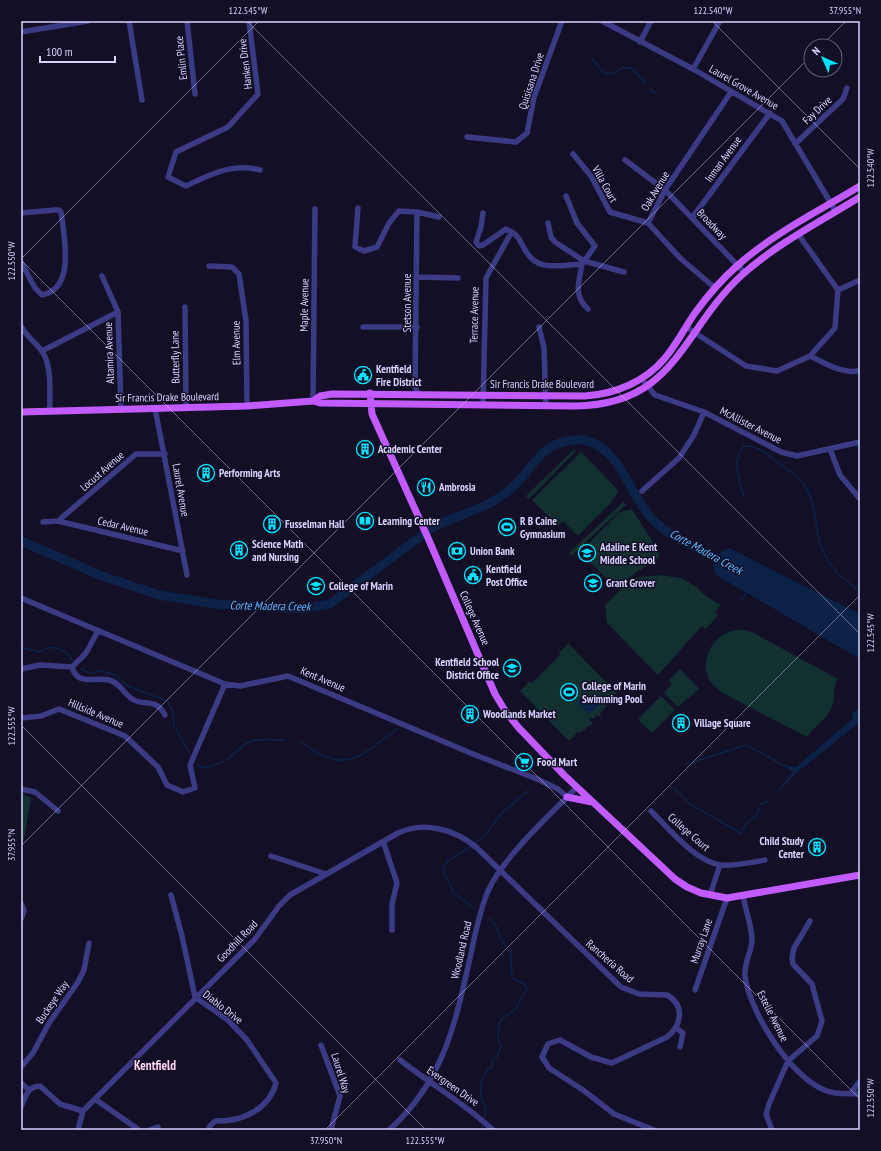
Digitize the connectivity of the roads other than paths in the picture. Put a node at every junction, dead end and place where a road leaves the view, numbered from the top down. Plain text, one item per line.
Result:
1 (88, 21) edge
2 (129, 21) edge
3 (187, 21) edge
4 (249, 21) edge
5 (562, 21) edge
6 (602, 21) edge
7 (651, 21) edge
8 (720, 21) edge
9 (21, 32) edge
10 (640, 42) junction
11 (693, 69) junction
12 (847, 88) dead end
13 (731, 92) junction
14 (195, 94) dead end
15 (142, 100) dead end
16 (770, 112) junction
17 (467, 137) dead end
18 (796, 143) junction
19 (573, 154) dead end
20 (625, 160) dead end
21 (260, 170) dead end
22 (860, 186) edge
23 (665, 190) junction
24 (566, 196) dead end
25 (860, 197) edge
26 (831, 204) junction
27 (358, 208) dead end
28 (315, 209) dead end
29 (417, 212) junction
30 (836, 212) junction
31 (21, 213) edge
32 (483, 213) dead end
33 (439, 217) dead end
34 (692, 218) junction
35 (548, 223) dead end
36 (648, 223) junction
37 (511, 232) junction
38 (798, 234) junction
39 (21, 262) edge
40 (583, 262) junction
41 (738, 265) junction
42 (209, 266) dead end
43 (624, 272) dead end
44 (745, 272) junction
45 (102, 276) dead end
46 (417, 278) junction
47 (458, 278) dead end
48 (860, 280) edge
49 (715, 288) junction
50 (838, 290) junction
51 (185, 307) dead end
52 (588, 310) dead end
53 (118, 312) junction
54 (21, 326) edge
55 (363, 327) dead end
56 (417, 327) junction
57 (540, 327) dead end
58 (686, 327) junction
59 (694, 332) junction
60 (42, 351) junction
61 (810, 356) junction
62 (860, 370) edge
63 (642, 378) junction
64 (648, 386) junction
65 (370, 394) junction
66 (418, 394) junction
67 (483, 395) junction
68 (546, 396) junction
69 (313, 401) junction
70 (370, 404) junction
71 (483, 405) junction
72 (247, 406) junction
73 (546, 406) junction
74 (186, 407) junction
75 (155, 408) junction
76 (121, 409) junction
77 (50, 411) junction
78 (21, 412) edge
79 (704, 412) junction
80 (860, 442) edge
81 (830, 449) junction
82 (165, 454) junction
83 (642, 491) dead end
84 (860, 499) edge
85 (58, 521) junction
86 (43, 522) dead end
87 (183, 551) junction
88 (187, 575) dead end
89 (21, 598) edge
90 (98, 631) junction
91 (72, 667) junction
92 (21, 669) edge
93 (225, 684) junction
94 (165, 715) dead end
95 (21, 718) edge
96 (577, 787) junction
97 (21, 788) edge
98 (567, 797) junction
99 (593, 803) junction
100 (58, 811) dead end
101 (651, 811) dead end
102 (383, 841) junction
103 (270, 856) dead end
104 (764, 860) dead end
105 (720, 865) junction
106 (501, 869) junction
107 (326, 874) junction
108 (860, 875) edge
109 (171, 895) dead end
110 (710, 895) junction
111 (743, 896) junction
112 (727, 898) junction
113 (21, 903) edge
114 (21, 919) edge
115 (810, 921) dead end
116 (392, 930) dead end
117 (89, 943) dead end
118 (695, 990) dead end
119 (195, 997) junction
120 (676, 1028) junction
121 (321, 1045) dead end
122 (680, 1047) dead end
123 (400, 1060) dead end
124 (788, 1062) junction
125 (21, 1068) edge
126 (860, 1081) edge
127 (429, 1083) junction
128 (21, 1084) edge
129 (29, 1090) junction
130 (852, 1093) junction
131 (860, 1094) edge
132 (95, 1099) junction
133 (21, 1107) edge
134 (83, 1111) junction
135 (158, 1127) dead end
136 (78, 1130) edge
137 (139, 1130) edge
138 (149, 1130) edge
139 (209, 1130) edge
140 (331, 1130) edge
141 (389, 1130) edge
142 (493, 1130) edge
143 (654, 1130) edge
144 (772, 1130) edge

1 - 9 street
2 - 15 street
3 - 14 street, Emlin Place
4 - 21 street, Hanken Drive
5 - 17 street, Quisisana Drive
6 - 10 street, Laurel Grove Avenue
7 - 10 street
8 - 11 street
10 - 11 street, Laurel Grove Avenue
11 - 13 street, Laurel Grove Avenue
12 - 18 street, Fay Drive
13 - 16 street, Laurel Grove Avenue
13 - 23 street, Oak Avenue
16 - 18 street, Laurel Grove Avenue
16 - 34 street, Inman Avenue
18 - 26 street, Laurel Grove Avenue
19 - 36 street, Villa Court
20 - 23 street, Broadway
22 - 26 main road, Sir Francis Drake Boulevard
23 - 34 street, Broadway
23 - 36 street, Oak Avenue
24 - 40 street
25 - 30 main road, Sir Francis Drake Boulevard
26 - 30 street, Laurel Grove Avenue
26 - 41 main road, Sir Francis Drake Boulevard
27 - 29 street
28 - 69 street, Maple Avenue
29 - 33 street
29 - 46 street, Stetson Avenue
30 - 38 main road, Sir Francis Drake Boulevard
31 - 39 street
32 - 37 street
34 - 41 street, Broadway
35 - 40 street
36 - 49 street, Oak Avenue
37 - 40 street
37 - 67 street, Terrace Avenue
38 - 44 main road, Sir Francis Drake Boulevard
38 - 50 street
40 - 43 street
40 - 52 street
41 - 44 street, Broadway
41 - 49 main road, Sir Francis Drake Boulevard
42 - 72 street, Elm Avenue
44 - 59 main road, Sir Francis Drake Boulevard
45 - 53 street, Altamira Avenue
46 - 47 street
46 - 56 street, Stetson Avenue
48 - 50 street
49 - 58 main road, Sir Francis Drake Boulevard
50 - 61 street
51 - 74 street, Butterfly Lane
53 - 60 street
53 - 76 street, Altamira Avenue
54 - 60 street
55 - 56 street
56 - 66 street, Stetson Avenue
57 - 68 street
58 - 59 street
58 - 63 main road, Sir Francis Drake Boulevard
59 - 61 street
59 - 64 main road, Sir Francis Drake Boulevard
60 - 77 street
61 - 62 street
63 - 64 street, McAllister Avenue
63 - 68 main road, Sir Francis Drake Boulevard
64 - 73 main road, Sir Francis Drake Boulevard
64 - 79 street, McAllister Avenue
65 - 66 main road, Sir Francis Drake Boulevard
65 - 69 main road, Sir Francis Drake Boulevard
65 - 70 main road, College Avenue
66 - 67 main road, Sir Francis Drake Boulevard
67 - 68 main road, Sir Francis Drake Boulevard
67 - 71 street, Terrace Avenue
68 - 73 street
69 - 70 main road, Sir Francis Drake Boulevard
69 - 72 main road, Sir Francis Drake Boulevard
70 - 71 main road, Sir Francis Drake Boulevard
70 - 96 main road, College Avenue
71 - 73 main road, Sir Francis Drake Boulevard
72 - 74 main road, Sir Francis Drake Boulevard
74 - 75 main road, Sir Francis Drake Boulevard
75 - 76 main road, Sir Francis Drake Boulevard
75 - 82 street, Laurel Avenue
76 - 77 main road, Sir Francis Drake Boulevard
77 - 78 main road, Sir Francis Drake Boulevard
79 - 81 street, McAllister Avenue
79 - 83 street
80 - 81 street, McAllister Avenue
81 - 84 street
82 - 85 street, Locust Avenue
82 - 87 street, Laurel Avenue
85 - 86 street, Cedar Avenue
85 - 87 street, Cedar Avenue
87 - 88 street, Laurel Avenue
89 - 90 street, Kent Avenue
90 - 91 street
90 - 93 street, Kent Avenue
91 - 92 street
91 - 94 street
93 - 95 street, Hillside Avenue
93 - 98 street, Kent Avenue
96 - 98 street, Woodland Road
96 - 99 main road, College Avenue
97 - 100 street
98 - 99 main road
98 - 106 street, Woodland Road
99 - 110 main road, College Avenue
101 - 105 street, College Court
102 - 106 street, Goodhill Road
102 - 107 street, Goodhill Road
102 - 116 street
103 - 107 street
104 - 105 street, College Court
105 - 110 street
106 - 120 street, Rancheria Road
106 - 127 street, Woodland Road
107 - 119 street, Goodhill Road
108 - 111 main road, College Avenue
109 - 119 street, Diablo Drive
110 - 112 main road, College Avenue
111 - 112 main road, College Avenue
111 - 124 street, Estelle Avenue
112 - 118 street, Murray Lane
113 - 114 street
115 - 124 street
117 - 125 street, Buckeye Way
119 - 132 street, Goodhill Road
119 - 139 street, Diablo Drive
120 - 122 street
120 - 143 street
121 - 140 street, Laurel Way
123 - 127 street, Evergreen Drive
124 - 130 street, Estelle Avenue
124 - 144 street
126 - 130 street
127 - 141 street, Woodland Road
127 - 142 street, Evergreen Drive
128 - 129 street
129 - 133 street
129 - 134 street
130 - 131 street, Estelle Avenue
132 - 134 street, Goodhill Road
132 - 137 street
134 - 136 street
135 - 138 street

